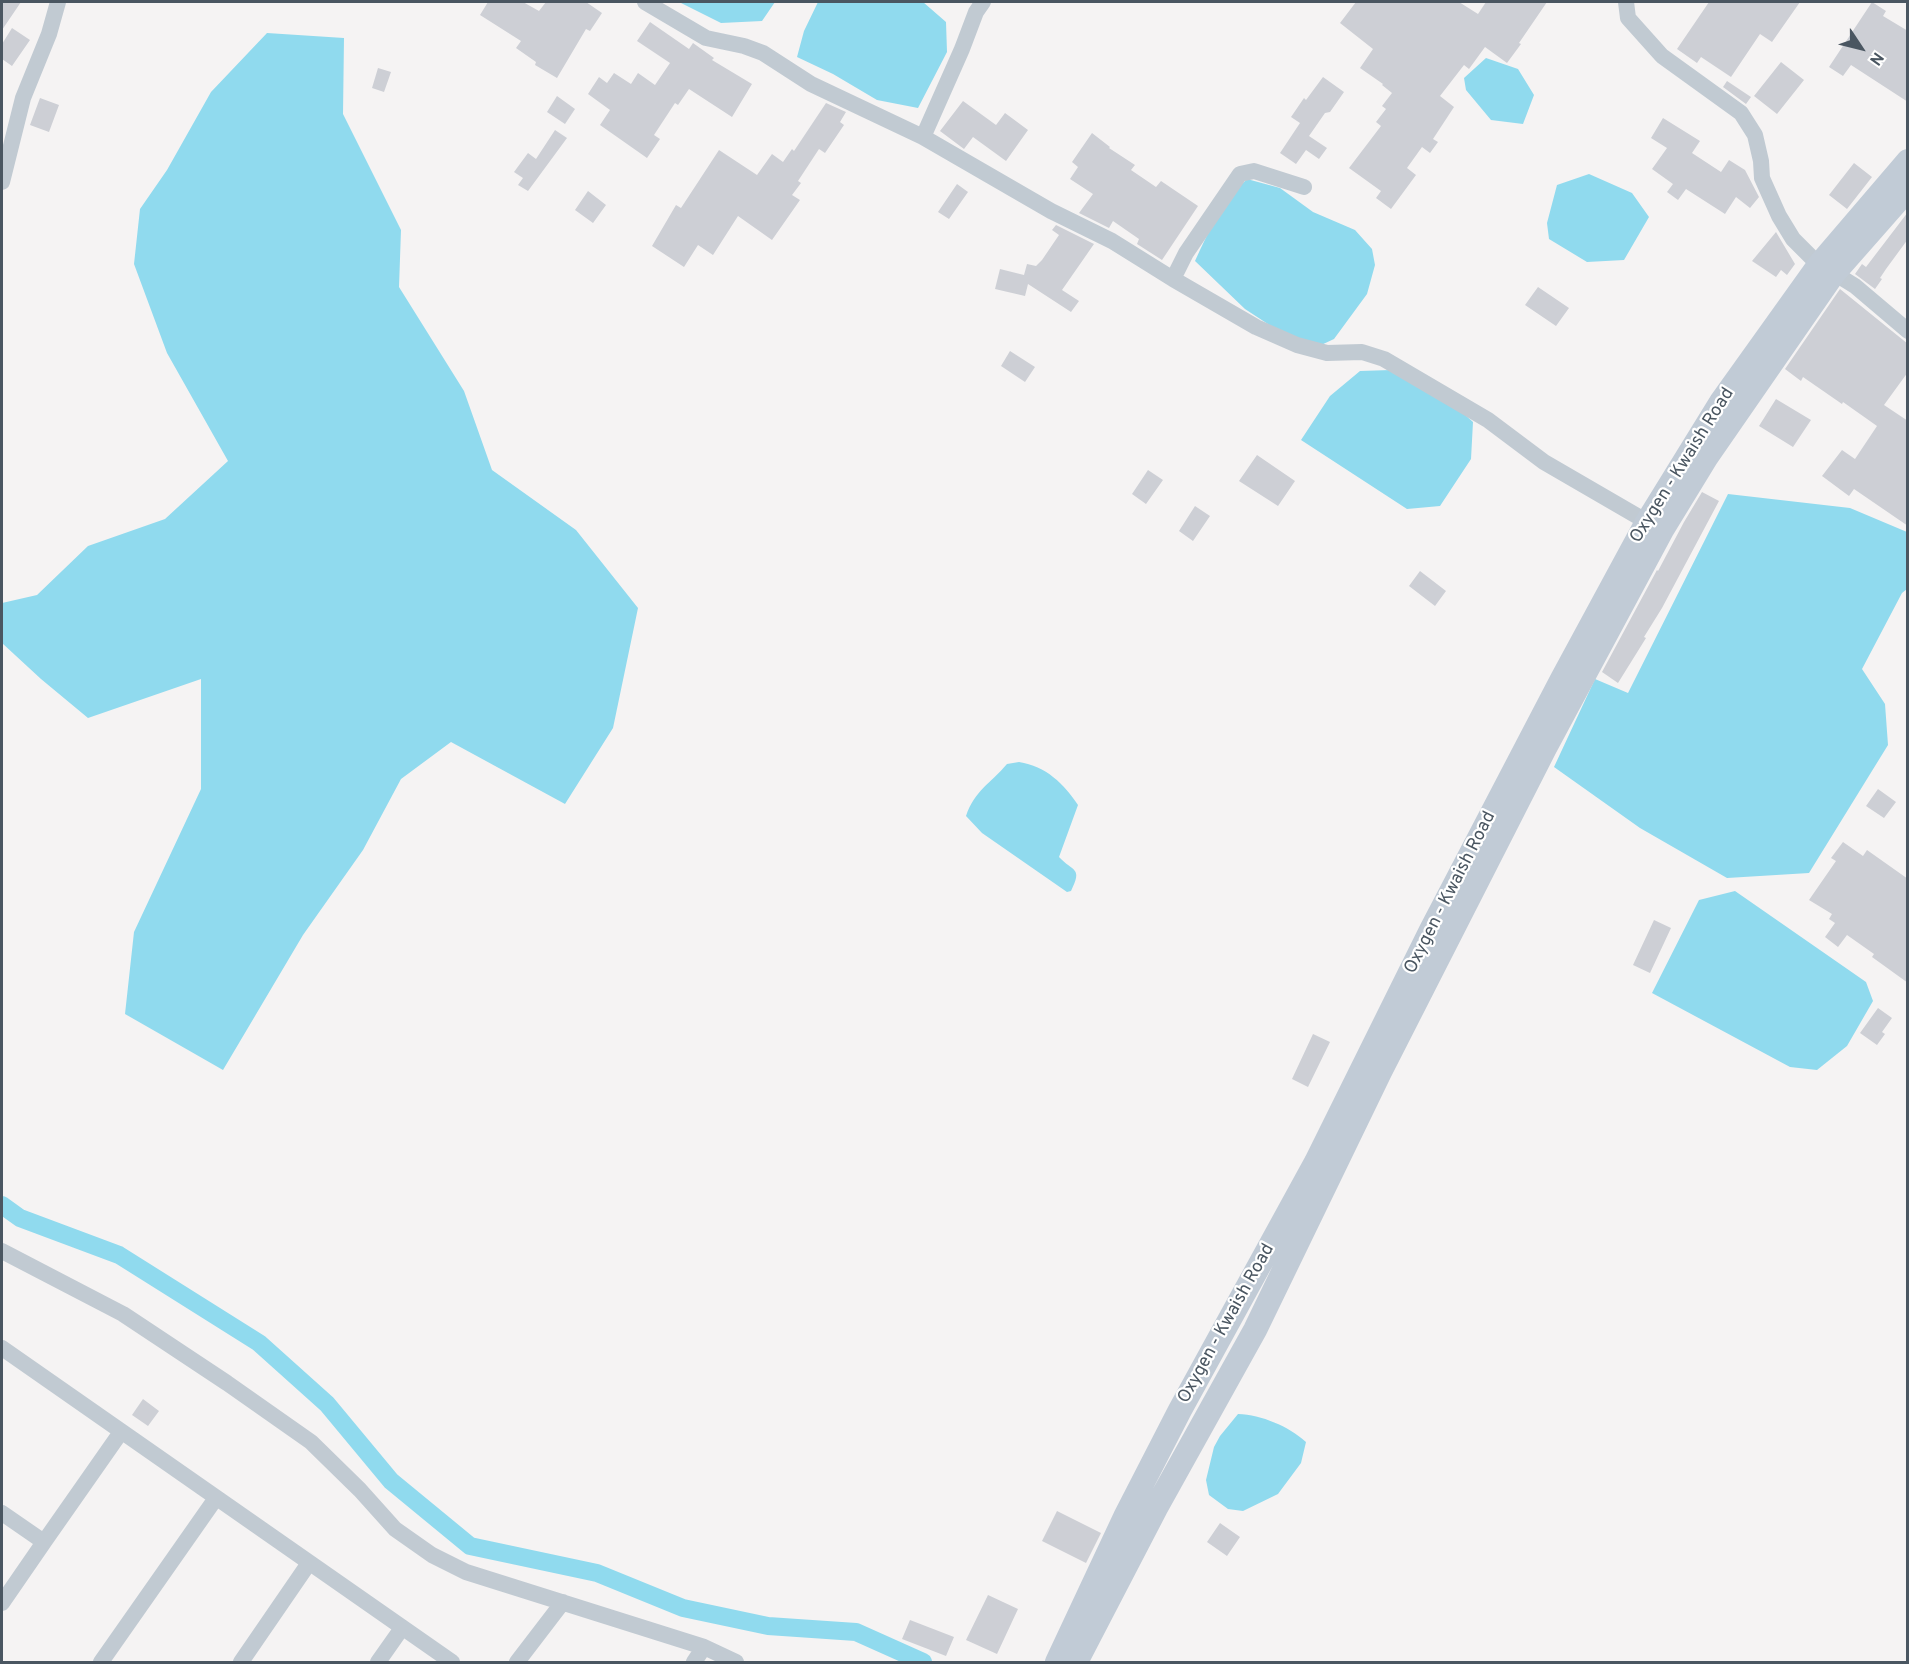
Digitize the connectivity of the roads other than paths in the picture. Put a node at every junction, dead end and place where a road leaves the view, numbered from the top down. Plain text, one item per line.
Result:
1 (58, 2) edge
2 (645, 2) edge
3 (983, 2) edge
4 (1626, 2) edge
5 (923, 137) junction
6 (1908, 161) edge
7 (2, 182) edge
8 (1304, 187) dead end
9 (1908, 189) edge
10 (1826, 269) junction
11 (1173, 279) junction
12 (1908, 332) edge
13 (1654, 526) junction
14 (2, 1251) edge
15 (2, 1348) edge
16 (121, 1432) junction
17 (216, 1498) junction
18 (2, 1513) edge
19 (44, 1542) junction
20 (309, 1563) junction
21 (563, 1602) junction
22 (2, 1603) edge
23 (402, 1628) junction
24 (704, 1647) junction
25 (101, 1662) edge
26 (241, 1662) edge
27 (378, 1662) edge
28 (452, 1662) edge
29 (517, 1662) edge
30 (693, 1662) edge
31 (736, 1662) edge
32 (1057, 1662) edge
33 (1076, 1662) edge

1 - 7 street
2 - 5 street
3 - 5 street
4 - 10 street
5 - 11 street
6 - 10 main road, Oxygen - Kwaish Road
8 - 11 street
9 - 10 main road, Oxygen - Kwaish Road
10 - 12 street
10 - 13 main road, Oxygen - Kwaish Road
11 - 13 street
13 - 32 main road, Oxygen - Kwaish Road
13 - 33 main road, Oxygen - Kwaish Road
14 - 21 street
15 - 16 street
16 - 17 street
16 - 19 street
17 - 20 street
17 - 25 street
18 - 19 street
19 - 22 street
20 - 23 street
20 - 26 street
21 - 24 street
21 - 29 street
23 - 27 street
23 - 28 street
24 - 30 street
24 - 31 street

